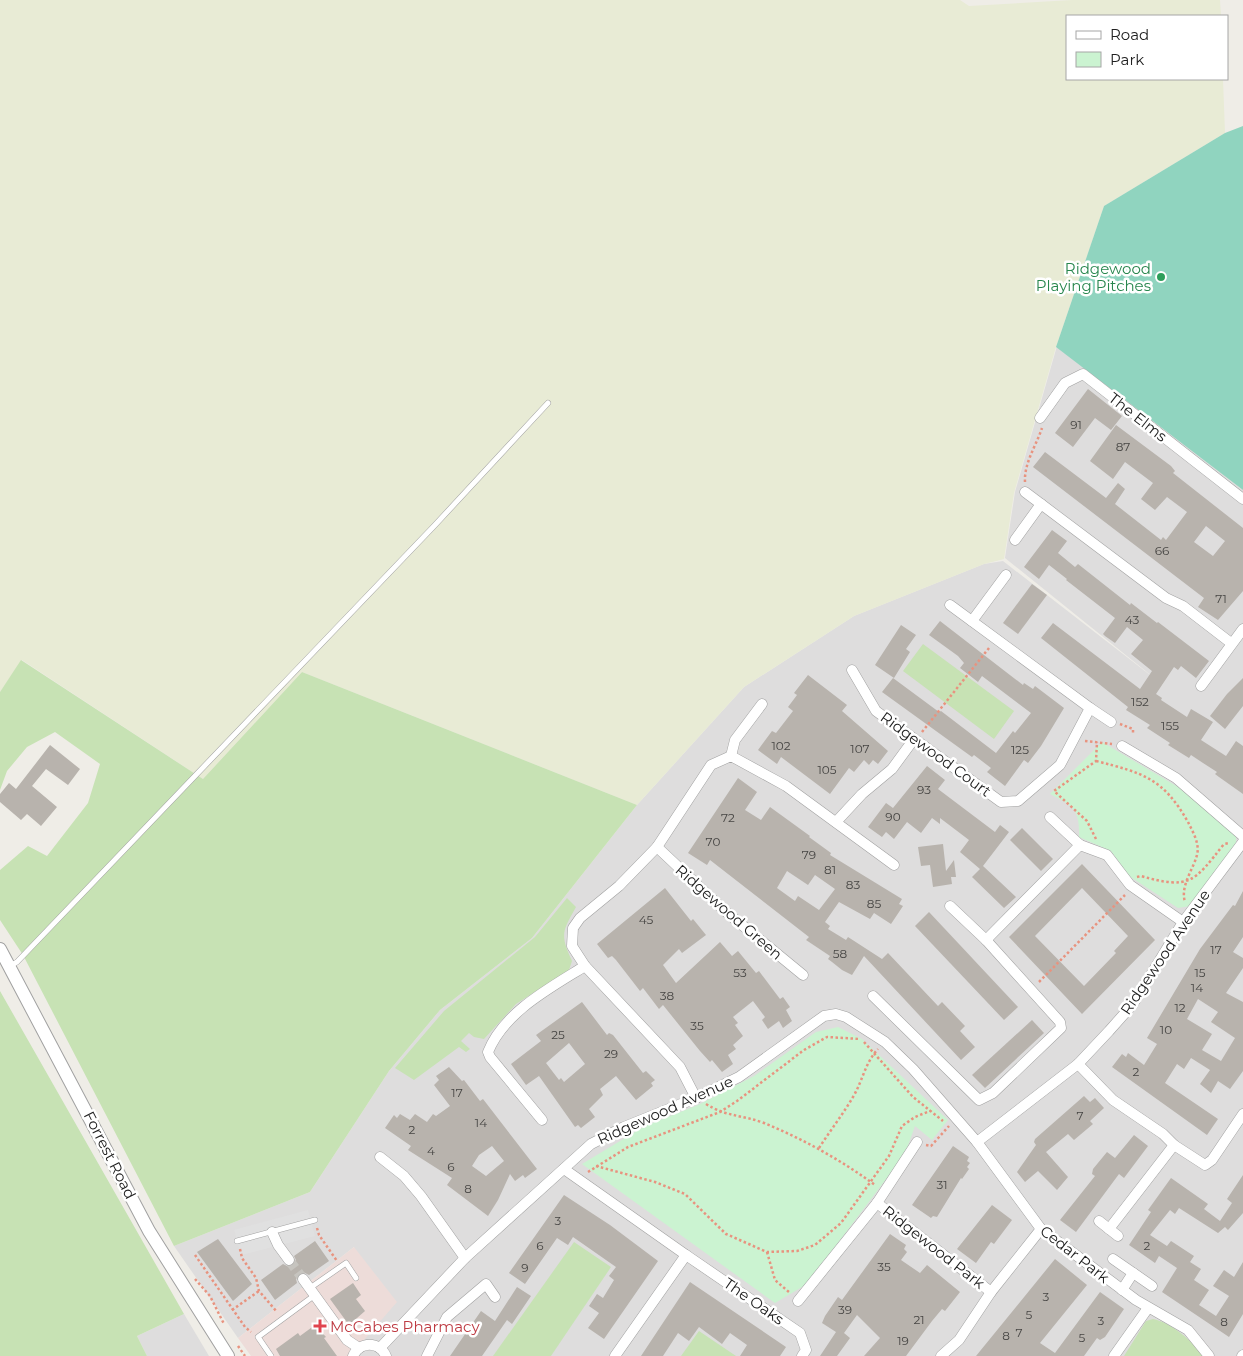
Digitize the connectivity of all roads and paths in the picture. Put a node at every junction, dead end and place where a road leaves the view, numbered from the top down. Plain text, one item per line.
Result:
1 (548, 403) dead end
2 (1040, 418) joint
3 (1025, 492) joint
4 (1243, 499) edge
5 (1041, 504) junction
6 (1015, 540) dead end
7 (1006, 575) dead end
8 (950, 605) dead end
9 (972, 621) junction
10 (1243, 629) edge
11 (996, 638) junction
12 (1231, 643) junction
13 (852, 670) dead end
14 (1202, 686) dead end
15 (762, 704) dead end
16 (1090, 708) junction
17 (1111, 722) joint
18 (1133, 734) dead end
19 (915, 740) junction
20 (1073, 740) junction
21 (1097, 742) junction
22 (1122, 746) joint
23 (731, 756) junction
24 (1096, 761) junction
25 (1050, 817) dead end
26 (836, 822) junction
27 (1243, 836) edge
28 (1238, 842) edge
29 (1080, 845) junction
30 (656, 847) junction
31 (1094, 850) junction
32 (894, 865) dead end
33 (1126, 880) junction
34 (1186, 881) junction
35 (1121, 899) dead end
36 (950, 906) dead end
37 (1186, 917) junction
38 (986, 940) junction
39 (0, 949) edge
40 (9, 966) junction
41 (585, 966) junction
42 (803, 975) dead end
43 (1031, 990) junction
44 (873, 996) dead end
45 (885, 1042) junction
46 (873, 1055) junction
47 (1078, 1064) junction
48 (696, 1098) junction
49 (931, 1111) junction
50 (720, 1112) junction
51 (1243, 1114) edge
52 (542, 1120) dead end
53 (953, 1122) junction
54 (918, 1142) joint
55 (977, 1142) junction
56 (1174, 1145) junction
57 (818, 1149) junction
58 (380, 1157) dead end
59 (596, 1166) junction
60 (564, 1168) junction
61 (579, 1179) junction
62 (870, 1181) junction
63 (884, 1192) junction
64 (877, 1203) junction
65 (315, 1220) joint
66 (1099, 1221) dead end
67 (1041, 1229) junction
68 (1109, 1229) junction
69 (272, 1232) junction
70 (1118, 1236) dead end
71 (237, 1241) joint
72 (767, 1252) junction
73 (686, 1255) junction
74 (195, 1256) dead end
75 (465, 1258) junction
76 (1114, 1259) dead end
77 (289, 1260) tunnel mouth
78 (341, 1267) junction
79 (1133, 1272) junction
80 (356, 1278) dead end
81 (303, 1279) tunnel mouth
82 (1152, 1286) dead end
83 (1122, 1290) junction
84 (259, 1291) junction
85 (312, 1292) junction
86 (991, 1292) junction
87 (495, 1296) dead end
88 (798, 1301) joint
89 (1148, 1308) junction
90 (232, 1310) junction
91 (283, 1319) junction
92 (258, 1337) junction
93 (356, 1352) edge
94 (383, 1352) edge
95 (228, 1356) edge
96 (271, 1356) edge
97 (427, 1356) edge
98 (615, 1356) edge
99 (802, 1356) edge
100 (941, 1356) edge
101 (1114, 1356) edge
102 (1209, 1356) edge

1 - 40 lane
2 - 3 path
2 - 4 street, The Elms
3 - 5 street
5 - 6 street
5 - 12 street
7 - 9 street
8 - 9 street
9 - 11 street
10 - 12 street
11 - 16 street
11 - 19 path
12 - 14 street
13 - 19 street, Ridgewood Court
15 - 23 street
16 - 17 street
16 - 20 street, Ridgewood Court
17 - 18 path
19 - 20 street, Ridgewood Court
19 - 26 street
20 - 21 path
21 - 22 path
21 - 24 path
22 - 27 street
23 - 26 street
23 - 30 street
24 - 31 path
24 - 34 path
25 - 29 street
26 - 32 street
28 - 34 path
28 - 37 street, Ridgewood Avenue
29 - 31 street
29 - 38 street
30 - 41 street
30 - 42 street, Ridgewood Green
31 - 33 street
33 - 34 path
33 - 37 street
34 - 37 path
35 - 43 path
36 - 38 street
37 - 47 street, Ridgewood Avenue
38 - 43 street
39 - 40 street, Forrest Road
40 - 95 street, Forrest Road
41 - 48 street
41 - 52 street
43 - 44 street
45 - 46 path
45 - 48 street, Ridgewood Avenue
45 - 53 street, Ridgewood Avenue
46 - 49 path
46 - 50 path
46 - 57 path
47 - 55 street, Ridgewood Avenue
47 - 56 street
48 - 50 path
48 - 60 street, Ridgewood Avenue
49 - 53 path
49 - 62 path
50 - 57 path
50 - 59 path
51 - 56 street
53 - 54 path
53 - 55 street, Ridgewood Avenue
54 - 63 street, Ridgewood Park
55 - 67 street, Cedar Park
56 - 68 street
57 - 62 path
58 - 75 street
59 - 61 path
59 - 72 path
60 - 61 street, The Oaks
60 - 75 street, Ridgewood Avenue
61 - 73 street, The Oaks
62 - 63 path
62 - 72 path
63 - 64 street, Ridgewood Park
64 - 86 street, Ridgewood Park
64 - 88 street, Ridgewood Park
65 - 69 lane
65 - 78 path
66 - 68 street
67 - 83 street, Cedar Park
67 - 86 street, Ridgewood Park
68 - 70 street
69 - 71 lane
69 - 77 street
71 - 84 path
72 - 88 path
73 - 98 street
73 - 99 street, The Oaks
74 - 90 path
75 - 94 street, Ridgewood Avenue
76 - 79 street, Cedar Park
78 - 80 lane
78 - 85 lane
79 - 82 street, Cedar Park
79 - 83 street, Cedar Park
81 - 85 street
83 - 89 street, Cedar Park
84 - 90 path
84 - 91 path
85 - 91 lane
85 - 93 street
86 - 100 street, Ridgewood Park
87 - 97 street
89 - 101 street
89 - 102 street, Cedar Park
90 - 92 path
91 - 92 lane
92 - 96 lane
93 - 94 street

